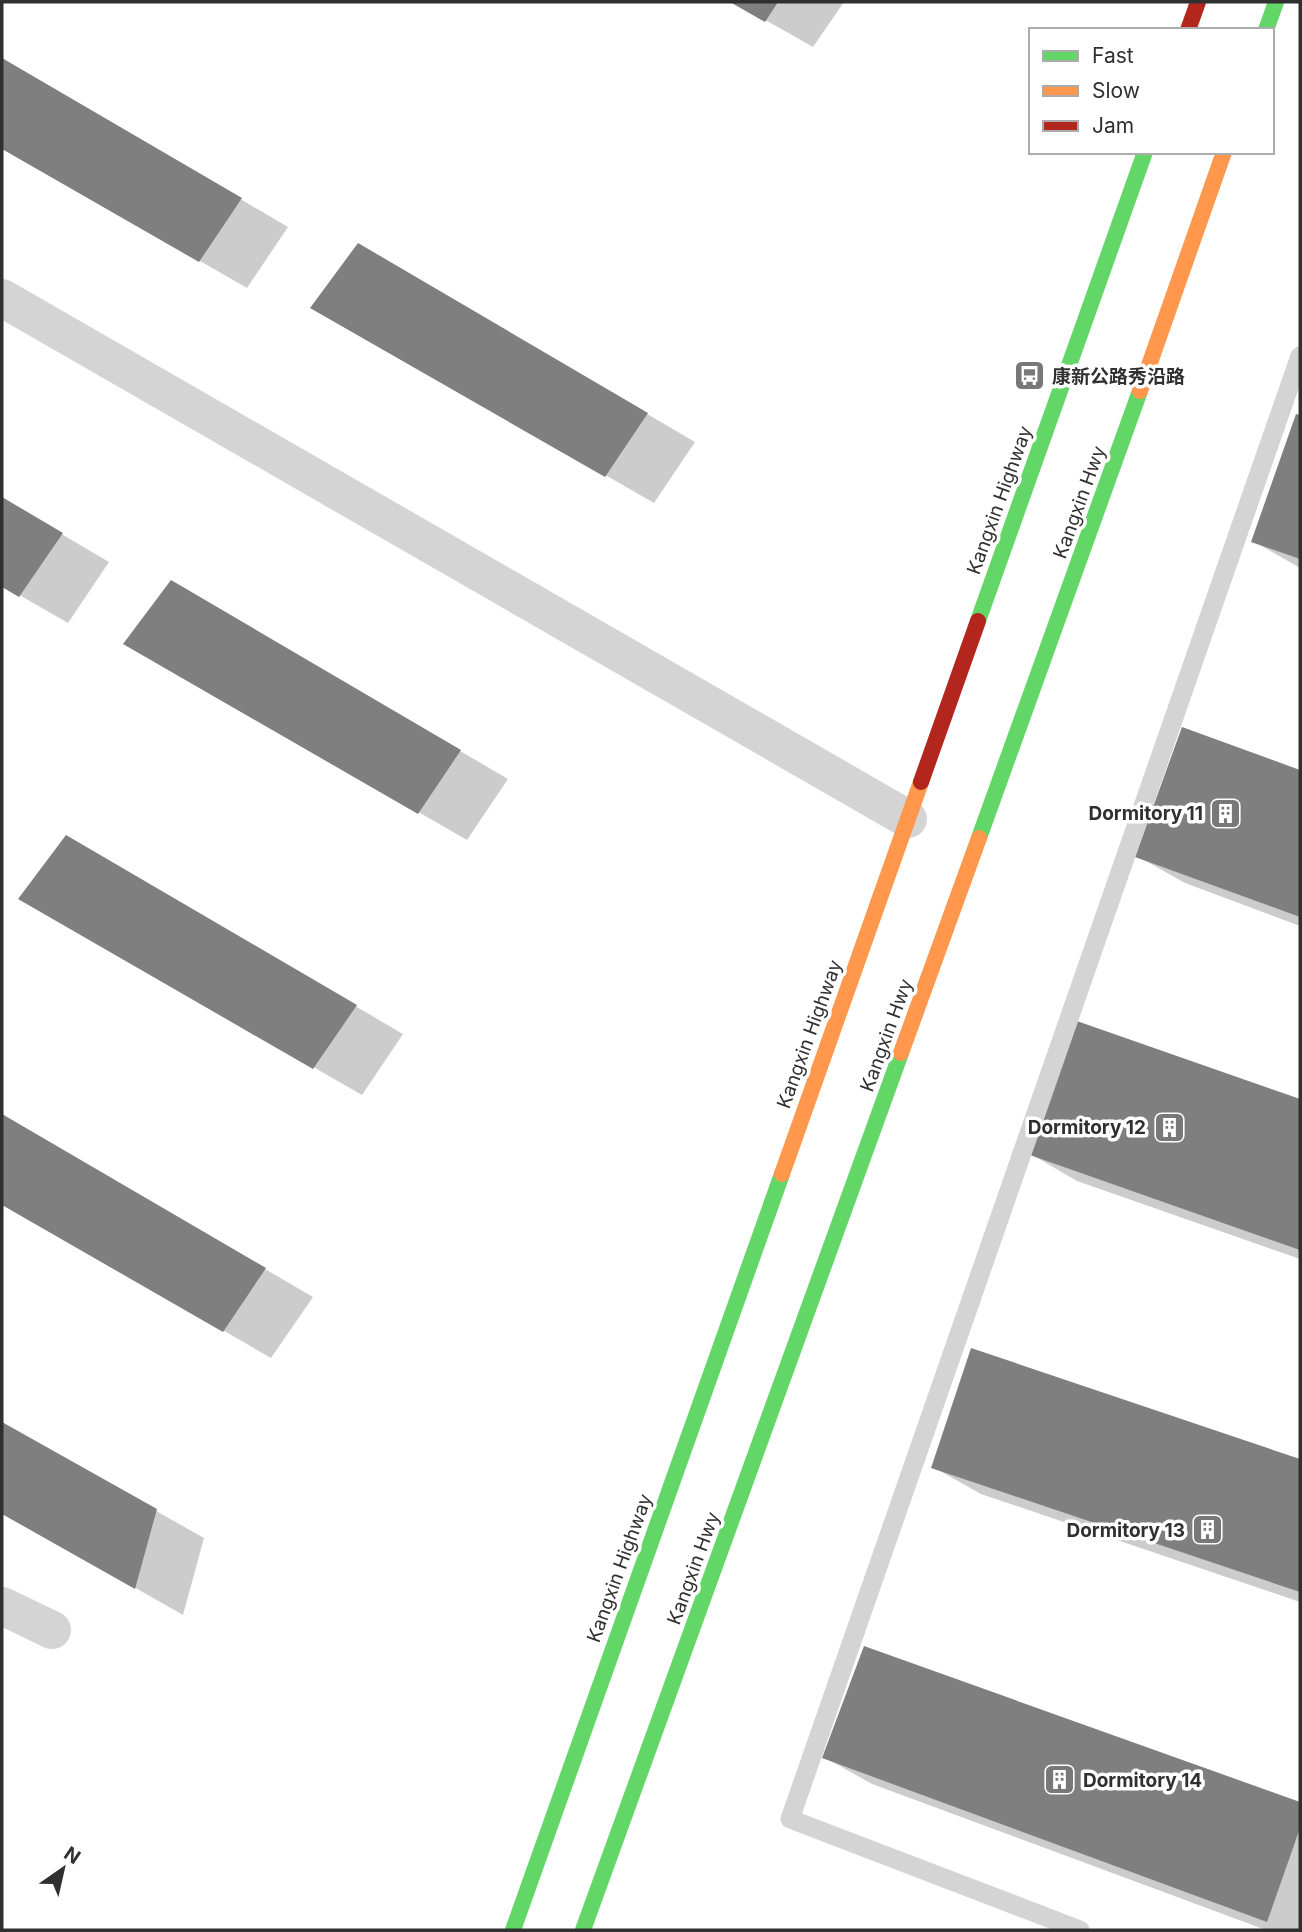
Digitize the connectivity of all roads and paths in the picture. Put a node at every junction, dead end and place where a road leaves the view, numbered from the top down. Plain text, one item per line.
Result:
1 (1198, 2) edge
2 (1276, 2) edge
3 (1189, 28) edge
4 (1267, 28) edge
5 (1144, 154) edge
6 (1223, 154) edge
7 (2, 298) edge
8 (1300, 356) edge
9 (908, 819) junction
10 (2, 1606) edge
11 (52, 1630) dead end
12 (513, 1930) edge
13 (585, 1930) edge
14 (1080, 1930) edge

1 - 3 main road
2 - 4 main road
5 - 9 main road, Kangxin Highway
6 - 13 main road, Kangxin Hwy
7 - 9 street
8 - 14 lane
9 - 12 main road, Kangxin Highway
10 - 11 street

